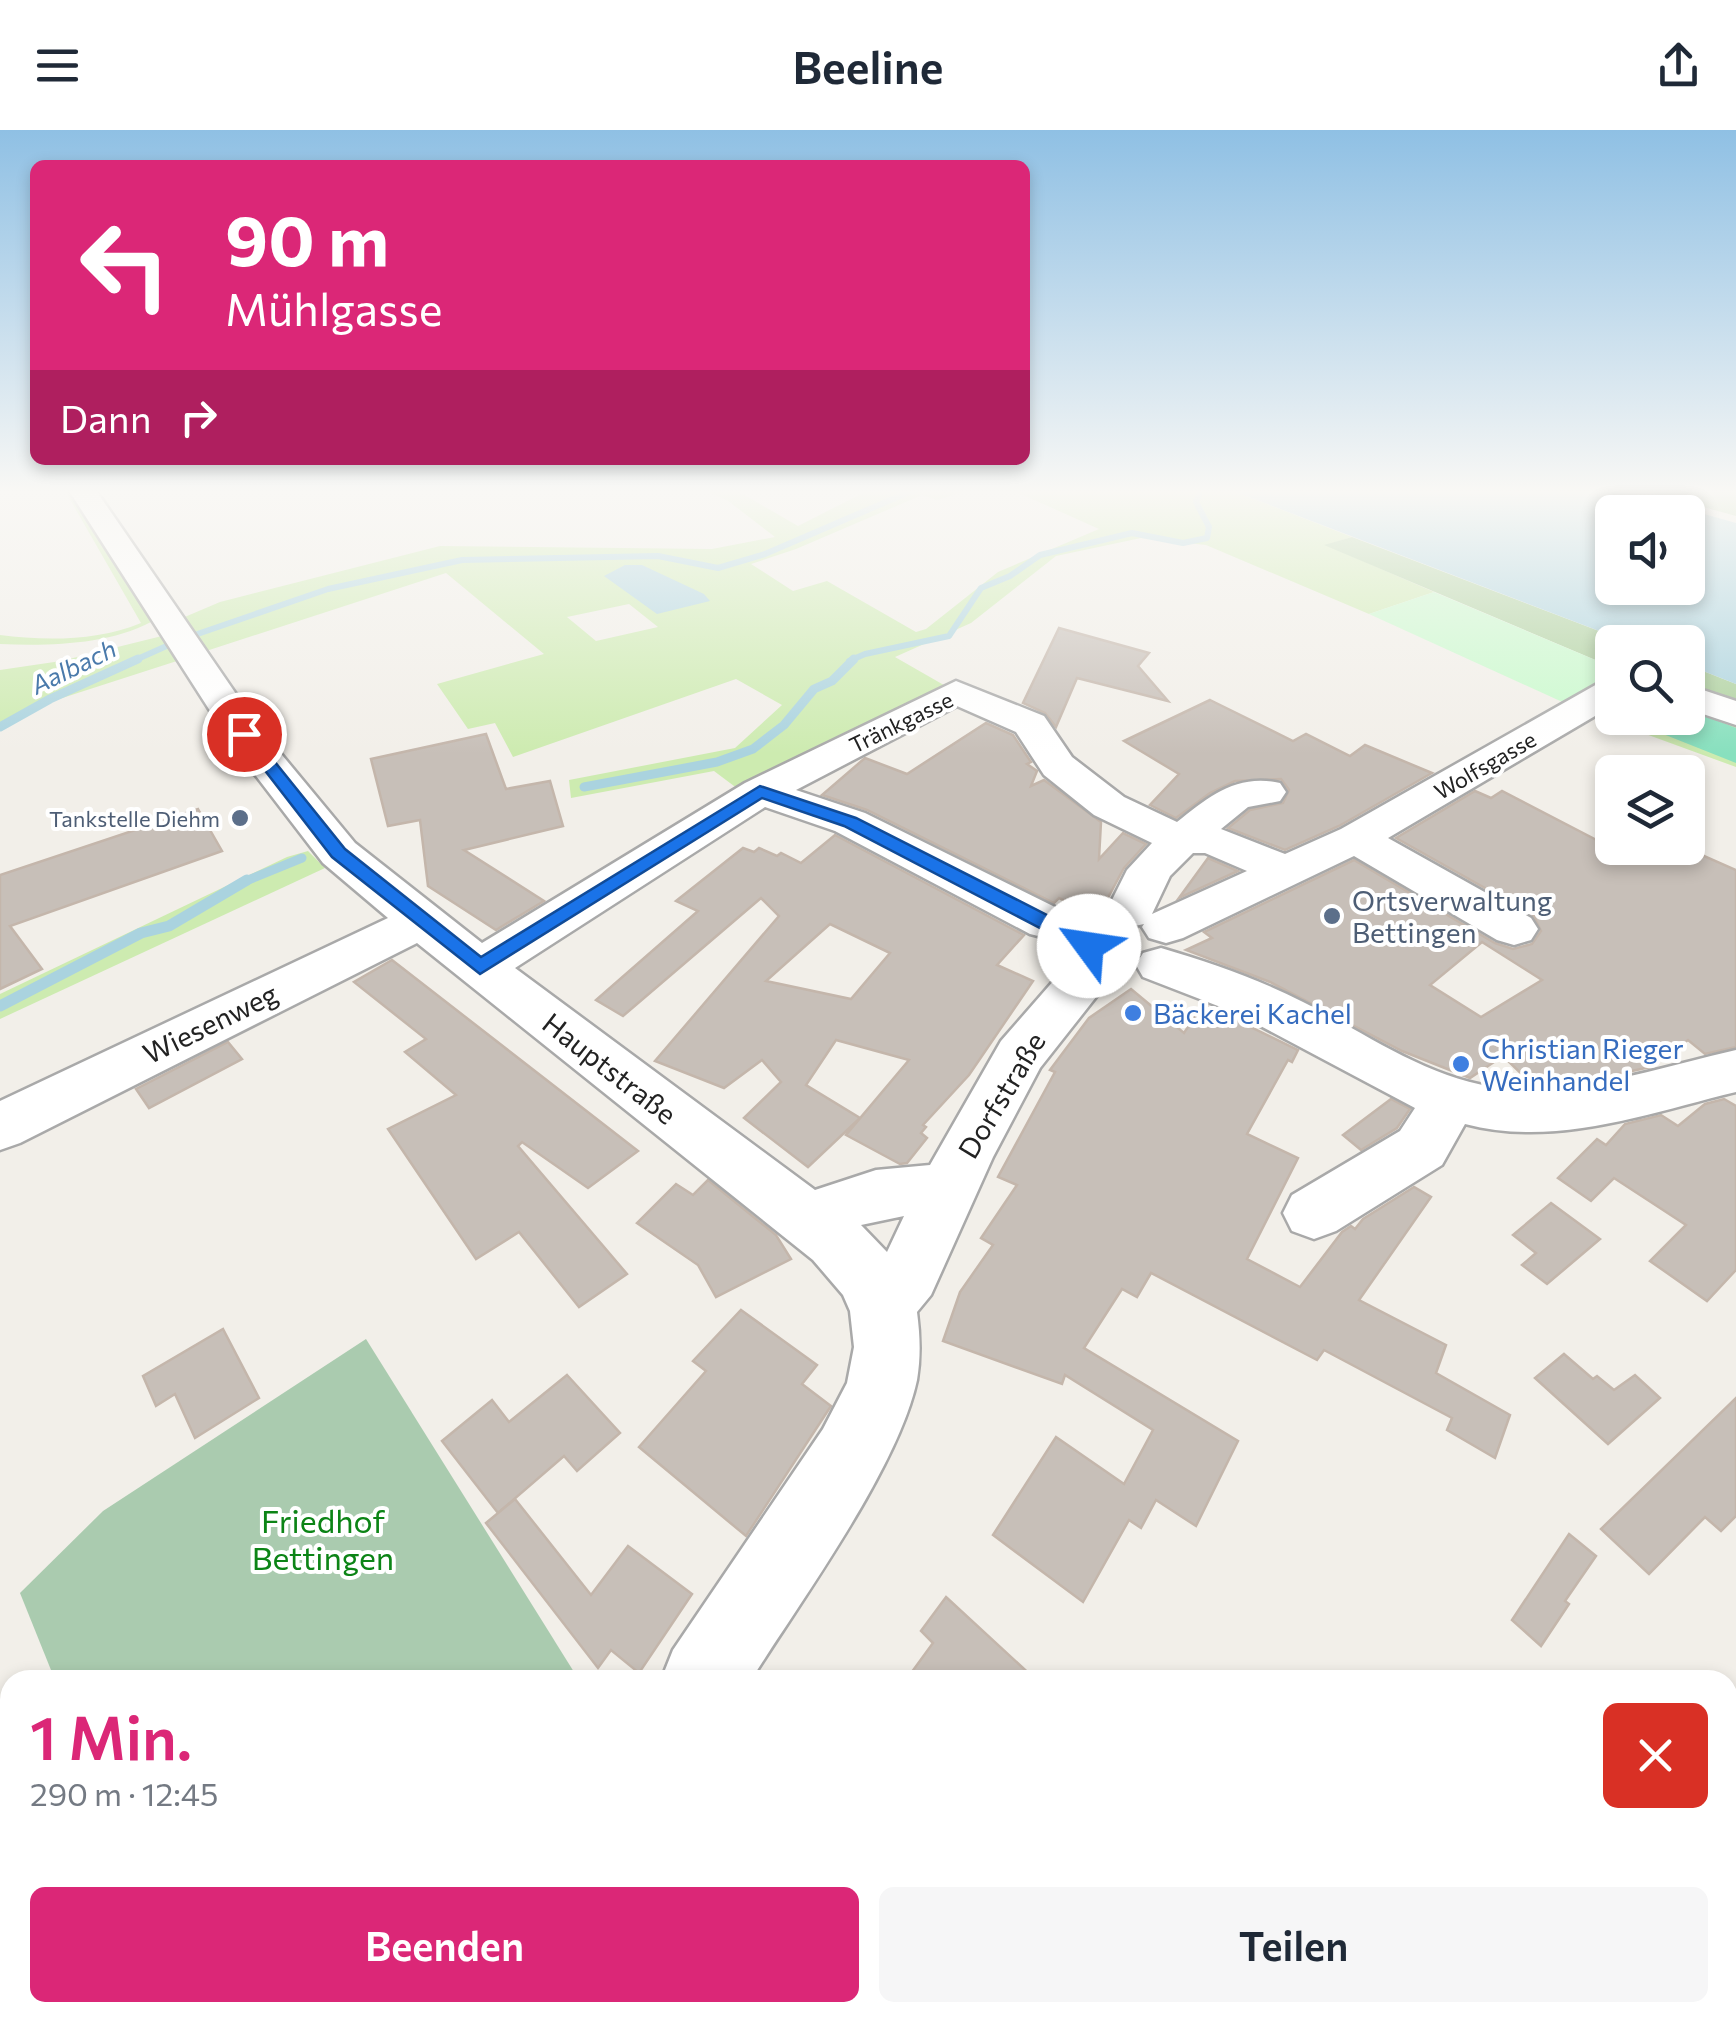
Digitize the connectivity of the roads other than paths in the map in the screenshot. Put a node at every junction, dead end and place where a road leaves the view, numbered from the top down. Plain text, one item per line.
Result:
1 (139, 577) edge
2 (1595, 702) edge
3 (1705, 702) edge
4 (1736, 714) edge
5 (760, 792) junction
6 (1265, 792) dead end
7 (1356, 838) junction
8 (1181, 840) junction
9 (1286, 871) junction
10 (421, 922) junction
11 (1514, 928) dead end
12 (1129, 939) junction
13 (480, 967) junction
14 (1736, 1071) edge
15 (1450, 1100) junction
16 (0, 1127) edge
17 (946, 1191) junction
18 (1314, 1213) dead end
19 (812, 1222) junction
20 (882, 1304) junction
21 (709, 1670) edge

1 - 10 street, Hauptstraße
2 - 7 street, Wolfsgasse
3 - 4 street
5 - 8 street, Tränkgasse
5 - 12 street
5 - 13 street
6 - 8 street
7 - 9 street, Wolfsgasse
7 - 11 street
8 - 9 street, Tränkgasse
8 - 12 street
9 - 12 street, Wolfsgasse
10 - 13 street, Hauptstraße
10 - 16 street, Wiesenweg
12 - 15 street
12 - 17 street, Dorfstraße
13 - 19 street, Hauptstraße
14 - 15 street
15 - 18 street
17 - 19 street, Dorfstraße
17 - 20 street, Dorfstraße
19 - 20 street, Hauptstraße
20 - 21 street, Hauptstraße

